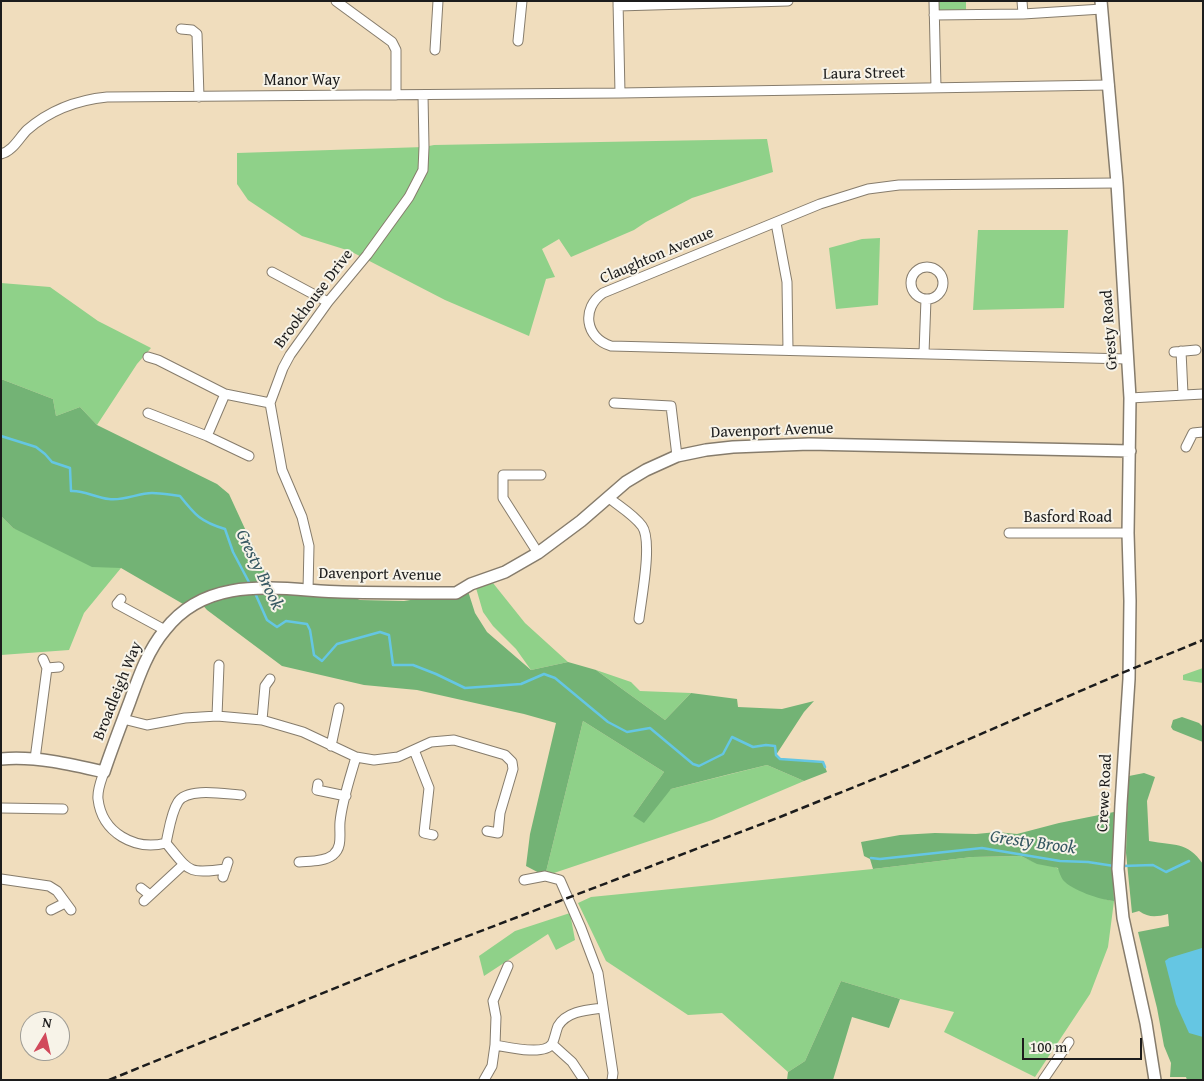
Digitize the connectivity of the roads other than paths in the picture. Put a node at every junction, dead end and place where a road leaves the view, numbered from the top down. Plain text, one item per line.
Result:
1 (336, 1) edge
2 (438, 1) edge
3 (522, 1) edge
4 (788, 1) edge
5 (934, 1) edge
6 (1022, 1) edge
7 (618, 3) edge
8 (1102, 5) edge
9 (1023, 14) junction
10 (934, 16) junction
11 (181, 29) dead end
12 (518, 41) dead end
13 (435, 50) dead end
14 (1109, 85) junction
15 (936, 88) junction
16 (620, 93) junction
17 (396, 95) junction
18 (423, 95) junction
19 (199, 97) junction
20 (1, 154) edge
21 (1117, 183) junction
22 (776, 223) junction
23 (272, 272) dead end
24 (926, 299) dead end
25 (328, 302) junction
26 (788, 350) junction
27 (1196, 350) dead end
28 (924, 354) junction
29 (148, 357) dead end
30 (1128, 358) junction
31 (225, 394) junction
32 (1183, 394) junction
33 (1203, 394) edge
34 (1130, 398) junction
35 (270, 403) junction
36 (614, 403) dead end
37 (148, 412) dead end
38 (1203, 432) edge
39 (207, 436) junction
40 (1186, 447) dead end
41 (1130, 451) junction
42 (249, 456) dead end
43 (677, 456) junction
44 (541, 475) dead end
45 (609, 498) junction
46 (1009, 533) dead end
47 (1128, 533) junction
48 (538, 553) junction
49 (308, 590) junction
50 (117, 605) dead end
51 (638, 619) dead end
52 (165, 630) junction
53 (1130, 658) joint
54 (43, 659) dead end
55 (220, 665) dead end
56 (59, 667) dead end
57 (47, 668) junction
58 (264, 683) dead end
59 (339, 708) dead end
60 (217, 716) junction
61 (123, 719) junction
62 (262, 720) junction
63 (331, 746) junction
64 (414, 750) junction
65 (356, 758) junction
66 (1, 759) edge
67 (35, 759) junction
68 (104, 772) junction
69 (317, 790) dead end
70 (241, 795) dead end
71 (346, 796) junction
72 (1, 808) edge
73 (63, 809) dead end
74 (487, 831) dead end
75 (424, 833) dead end
76 (166, 843) junction
77 (299, 862) dead end
78 (184, 864) junction
79 (226, 869) dead end
80 (1, 879) edge
81 (524, 880) dead end
82 (141, 888) dead end
83 (51, 910) dead end
84 (508, 966) dead end
85 (603, 1008) junction
86 (1069, 1042) dead end
87 (552, 1044) junction
88 (495, 1046) junction
89 (484, 1080) edge
90 (584, 1080) edge
91 (612, 1080) edge
92 (1043, 1080) edge
93 (1155, 1080) edge

1 - 17 street
2 - 13 street
3 - 12 street
4 - 7 street
5 - 10 street
6 - 9 street
7 - 16 street
8 - 9 street
8 - 14 street, Gresty Road
9 - 10 street
10 - 15 street
11 - 19 street
14 - 15 street, Laura Street
14 - 21 street, Gresty Road
15 - 16 street, Laura Street
16 - 18 street, Manor Way
17 - 18 street, Manor Way
17 - 19 street, Manor Way
18 - 25 street, Brookhouse Drive
19 - 20 street, Manor Way
21 - 22 street, Claughton Avenue
21 - 30 street, Gresty Road
22 - 26 street
22 - 26 street, Claughton Avenue
23 - 25 street
24 - 28 street
25 - 35 street, Brookhouse Drive
26 - 28 street, Claughton Avenue
27 - 32 street
28 - 30 street, Claughton Avenue
29 - 31 street
30 - 34 street, Gresty Road
31 - 35 street
31 - 39 street
32 - 33 street
32 - 34 street
34 - 41 street, Gresty Road
35 - 49 street
36 - 43 street
37 - 39 street
38 - 40 street
39 - 42 street
41 - 43 street, Davenport Avenue
41 - 47 street, Gresty Road
43 - 45 street, Davenport Avenue
44 - 48 street
45 - 48 street, Davenport Avenue
45 - 51 street
46 - 47 street, Basford Road
47 - 53 street, Gresty Road
48 - 49 street, Davenport Avenue
49 - 52 street, Broadleigh Way
50 - 52 street
52 - 61 street, Broadleigh Way
53 - 93 street, Crewe Road
54 - 57 street
55 - 60 street
56 - 57 street
57 - 67 street
58 - 62 street
59 - 63 street
60 - 61 street
60 - 62 street
61 - 68 street, Broadleigh Way
62 - 63 street
63 - 65 street
64 - 65 street
64 - 74 street
64 - 75 street
65 - 71 street
66 - 67 street
67 - 68 street
68 - 76 street, Broadleigh Way
69 - 71 street
70 - 76 street
71 - 77 street
72 - 73 street
76 - 78 street
78 - 79 street
78 - 82 street
80 - 83 street
81 - 85 street
84 - 88 street
85 - 87 street
85 - 91 street
86 - 92 street
87 - 88 street
87 - 90 street
88 - 89 street

